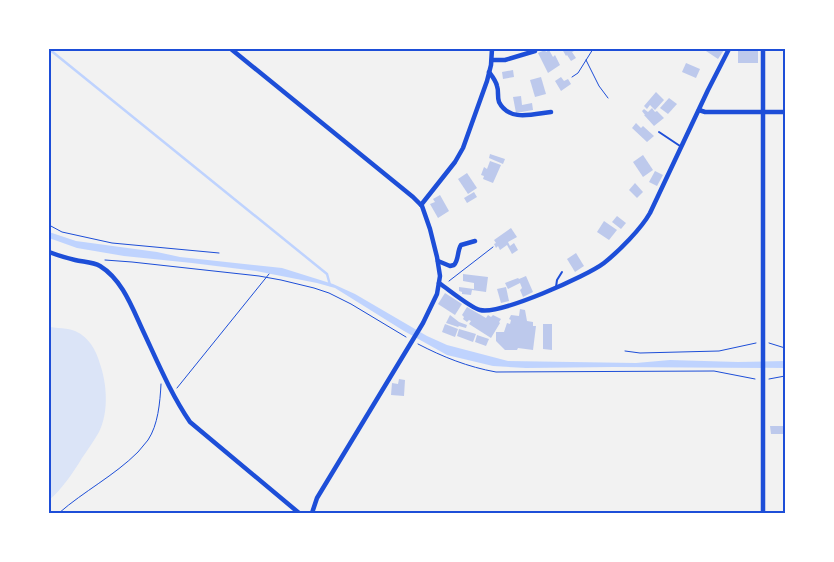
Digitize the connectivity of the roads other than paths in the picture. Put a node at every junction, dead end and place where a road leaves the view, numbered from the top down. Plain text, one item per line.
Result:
1 (231, 49) edge
2 (492, 49) edge
3 (729, 49) edge
4 (763, 49) edge
5 (535, 51) dead end
6 (492, 60) junction
7 (489, 72) junction
8 (699, 110) junction
9 (551, 112) dead end
10 (763, 112) junction
11 (785, 112) edge
12 (659, 132) dead end
13 (681, 147) junction
14 (421, 205) junction
15 (475, 241) dead end
16 (49, 252) edge
17 (438, 262) junction
18 (562, 272) dead end
19 (440, 284) junction
20 (556, 287) junction
21 (300, 513) edge
22 (312, 513) edge
23 (763, 513) edge

1 - 14 street
2 - 6 street
3 - 8 street
4 - 10 street
5 - 6 street
6 - 7 street
7 - 9 street
7 - 14 street
8 - 10 street
8 - 13 street
10 - 11 street
10 - 23 street
12 - 13 lane
13 - 20 street
14 - 17 street
15 - 17 street
16 - 21 street
17 - 19 street
18 - 20 lane
19 - 20 street
19 - 22 street

